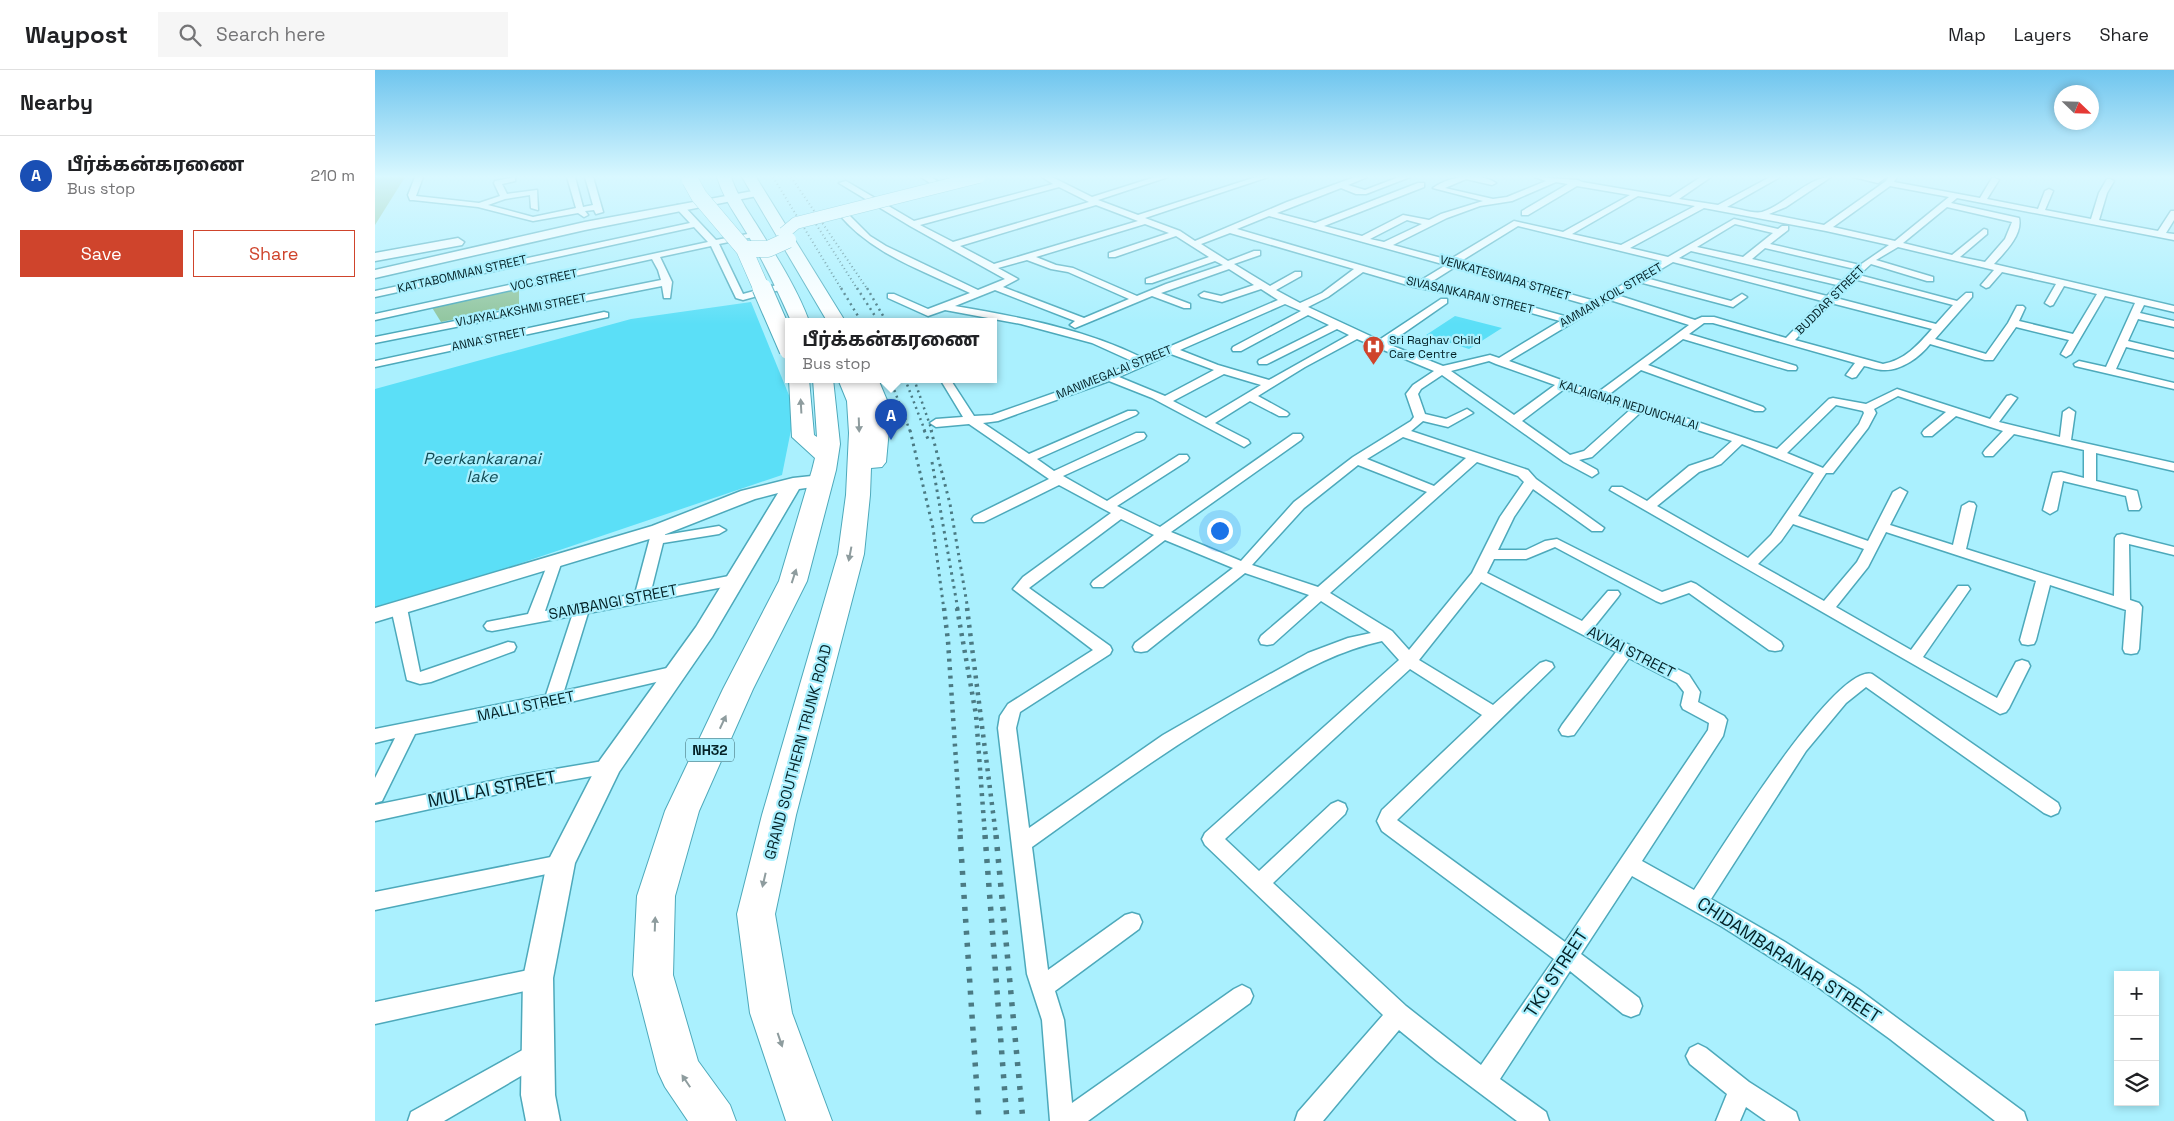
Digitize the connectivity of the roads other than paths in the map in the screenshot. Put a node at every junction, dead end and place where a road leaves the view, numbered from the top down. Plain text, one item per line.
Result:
1 (529, 226) edge
2 (585, 226) edge
3 (686, 226) edge
4 (697, 226) edge
5 (724, 226) edge
6 (749, 226) edge
7 (770, 226) edge
8 (780, 226) edge
9 (794, 226) edge
10 (855, 226) edge
11 (917, 226) edge
12 (1013, 226) edge
13 (1121, 226) edge
14 (1161, 226) edge
15 (1239, 226) edge
16 (1315, 226) edge
17 (1390, 226) edge
18 (1422, 226) edge
19 (1512, 226) edge
20 (1529, 226) edge
21 (1579, 226) edge
22 (1664, 226) edge
23 (1727, 226) edge
24 (1755, 226) edge
25 (1787, 226) edge
26 (1815, 226) edge
27 (1828, 226) edge
28 (1918, 226) edge
29 (2014, 226) edge
30 (2121, 226) edge
31 (2162, 226) edge
32 (1826, 228) junction
33 (1230, 230) junction
34 (1177, 232) junction
35 (1779, 232) junction
36 (1984, 232) dead end
37 (500, 233) dead end
38 (755, 234) junction
39 (2161, 234) junction
40 (1563, 235) junction
41 (786, 236) junction
42 (2174, 237) edge
43 (472, 239) dead end
44 (1363, 239) junction
45 (711, 240) junction
46 (1192, 242) junction
47 (953, 245) junction
48 (1763, 245) junction
49 (1896, 245) junction
50 (1386, 246) junction
51 (1162, 248) dead end
52 (1691, 248) junction
53 (743, 249) junction
54 (1621, 249) junction
55 (476, 252) junction
56 (1257, 253) dead end
57 (654, 256) junction
58 (1112, 256) dead end
59 (375, 257) edge
60 (1029, 257) junction
61 (1217, 257) junction
62 (1953, 258) junction
63 (1671, 260) junction
64 (1745, 260) junction
65 (1869, 261) junction
66 (1453, 264) junction
67 (1229, 265) junction
68 (1987, 266) junction
69 (993, 267) junction
70 (1362, 268) junction
71 (1861, 268) junction
72 (482, 270) junction
73 (1999, 270) junction
74 (375, 274) edge
75 (1298, 274) dead end
76 (1853, 276) junction
77 (1638, 279) junction
78 (1930, 279) dead end
79 (1149, 281) dead end
80 (667, 282) junction
81 (1844, 284) junction
82 (2061, 284) junction
83 (1419, 285) junction
84 (1986, 285) dead end
85 (784, 286) junction
86 (995, 287) junction
87 (1265, 288) junction
88 (1449, 291) junction
89 (1683, 292) junction
90 (977, 293) junction
91 (1152, 293) junction
92 (2103, 293) junction
93 (375, 294) edge
94 (538, 294) junction
95 (1205, 294) dead end
96 (1969, 295) dead end
97 (667, 296) dead end
98 (891, 296) dead end
99 (1609, 296) junction
100 (1742, 297) dead end
101 (1136, 299) junction
102 (1285, 300) junction
103 (1829, 300) junction
104 (1669, 301) dead end
105 (1874, 302) dead end
106 (2140, 302) junction
107 (1596, 304) junction
108 (1959, 304) junction
109 (2050, 304) dead end
110 (1187, 306) dead end
111 (945, 307) junction
112 (2019, 308) dead end
113 (1305, 309) junction
114 (2174, 309) edge
115 (604, 314) dead end
116 (2135, 315) junction
117 (375, 317) edge
118 (799, 318) edge
119 (817, 318) edge
120 (834, 318) edge
121 (1016, 320) junction
122 (1567, 320) junction
123 (1084, 321) junction
124 (2013, 323) junction
125 (1696, 324) junction
126 (1941, 324) junction
127 (2174, 324) edge
128 (997, 325) edge
129 (1337, 325) junction
130 (542, 327) junction
131 (1061, 331) junction
132 (1357, 335) junction
133 (1681, 335) junction
134 (2076, 338) junction
135 (375, 340) edge
136 (1928, 340) junction
137 (785, 341) edge
138 (1789, 341) junction
139 (1671, 342) junction
140 (2123, 342) junction
141 (1379, 345) junction
142 (1237, 349) dead end
143 (1170, 350) junction
144 (2066, 354) dead end
145 (2174, 355) edge
146 (1142, 362) junction
147 (1263, 362) dead end
148 (1500, 362) junction
149 (1861, 362) junction
150 (375, 364) edge
151 (2079, 364) dead end
152 (1639, 366) junction
153 (1792, 368) dead end
154 (1223, 370) junction
155 (1442, 370) junction
156 (1769, 371) dead end
157 (2110, 371) junction
158 (1852, 375) dead end
159 (1109, 377) junction
160 (799, 383) edge
161 (823, 383) edge
162 (850, 383) edge
163 (870, 383) edge
164 (948, 383) edge
165 (1271, 384) junction
166 (1562, 385) junction
167 (2174, 386) edge
168 (1251, 397) junction
169 (1598, 397) junction
170 (2011, 398) dead end
171 (1164, 401) junction
172 (1639, 407) junction
173 (1868, 408) junction
174 (1759, 409) dead end
175 (1955, 411) junction
176 (2069, 412) dead end
177 (1132, 413) dead end
178 (1467, 413) dead end
179 (1283, 414) dead end
180 (1420, 417) junction
181 (971, 420) junction
182 (1515, 420) junction
183 (937, 423) dead end
184 (1207, 423) junction
185 (1991, 424) junction
186 (2011, 430) junction
187 (1401, 432) junction
188 (1928, 433) dead end
189 (1140, 436) dead end
190 (1297, 437) dead end
191 (1740, 440) junction
192 (1244, 443) dead end
193 (2065, 443) junction
194 (2090, 449) junction
195 (1989, 453) dead end
196 (1779, 454) junction
197 (1027, 458) junction
198 (1183, 458) dead end
199 (1474, 458) junction
200 (1568, 459) junction
201 (1357, 460) junction
202 (2174, 467) edge
203 (1828, 470) dead end
204 (814, 473) junction
205 (1592, 473) dead end
206 (1056, 478) junction
207 (1531, 482) junction
208 (2090, 483) junction
209 (1617, 490) dead end
210 (1436, 491) junction
211 (1900, 492) dead end
212 (857, 506) junction
213 (1969, 506) dead end
214 (1648, 507) junction
215 (2134, 507) dead end
216 (1114, 510) junction
217 (2050, 510) dead end
218 (1790, 518) junction
219 (979, 519) dead end
220 (1883, 527) junction
221 (1597, 528) dead end
222 (719, 530) dead end
223 (1163, 533) junction
224 (658, 535) junction
225 (1872, 547) junction
226 (2174, 551) edge
227 (1958, 552) junction
228 (1489, 554) junction
229 (555, 561) junction
230 (1749, 565) junction
231 (1243, 566) junction
232 (1479, 575) junction
233 (734, 580) junction
234 (2044, 580) junction
235 (1098, 584) dead end
236 (1963, 589) dead end
237 (1320, 593) junction
238 (1613, 594) dead end
239 (643, 596) junction
240 (2122, 604) junction
241 (399, 608) junction
242 (582, 608) junction
243 (1826, 609) junction
244 (375, 614) edge
245 (535, 617) junction
246 (492, 626) dead end
247 (1584, 628) junction
248 (1386, 635) junction
249 (1267, 640) dead end
250 (2028, 640) dead end
251 (1775, 646) dead end
252 (508, 647) dead end
253 (1141, 647) dead end
254 (2131, 649) dead end
255 (1626, 650) junction
256 (1913, 658) junction
257 (1409, 661) junction
258 (2022, 666) dead end
259 (1546, 667) dead end
260 (676, 672) junction
261 (553, 700) junction
262 (1494, 714) junction
263 (408, 730) junction
264 (1568, 730) dead end
265 (375, 736) edge
266 (609, 767) junction
267 (375, 796) edge
268 (2051, 808) dead end
269 (1338, 809) dead end
270 (375, 813) edge
271 (1021, 844) junction
272 (561, 863) junction
273 (1629, 864) junction
274 (1260, 883) junction
275 (375, 901) edge
276 (1698, 901) junction
277 (1132, 922) dead end
278 (1567, 956) junction
279 (538, 978) junction
280 (1042, 987) junction
281 (1242, 996) dead end
282 (1631, 1006) dead end
283 (375, 1013) edge
284 (1398, 1014) junction
285 (537, 1054) junction
286 (1698, 1056) dead end
287 (1484, 1082) junction
288 (1741, 1090) junction
289 (420, 1121) edge
290 (543, 1121) edge
291 (713, 1121) edge
292 (810, 1121) edge
293 (1062, 1121) edge
294 (1068, 1121) edge
295 (1307, 1121) edge
296 (1537, 1121) edge
297 (1728, 1121) edge
298 (1787, 1121) edge
299 (2015, 1121) edge

1 - 37 street
2 - 55 street
3 - 72 street, KATTABOMMAN STREET
4 - 45 street
5 - 53 highway, bridge
6 - 38 highway
7 - 119 highway
8 - 41 highway
9 - 41 street, bridge
10 - 90 street
11 - 47 street
12 - 47 street
13 - 60 street
14 - 34 street
15 - 33 street
16 - 44 street, VENKATESWARA STREET
17 - 44 street
18 - 50 street
19 - 66 street
20 - 40 street
21 - 40 street
22 - 54 street
23 - 52 street, AMMAN KOIL STREET
24 - 35 street, AMMAN KOIL STREET
25 - 35 street
26 - 32 street
27 - 32 street
28 - 49 street, BUDDAR STREET
29 - 68 street
30 - 39 street
31 - 39 street
32 - 49 street
33 - 46 street
33 - 70 street, SIVASANKARAN STREET
34 - 46 street
34 - 58 street
35 - 48 street
36 - 62 street
38 - 45 street
38 - 85 highway
39 - 42 street
40 - 54 street
41 - 53 highway, bridge
41 - 120 highway
43 - 59 street
44 - 50 street, VENKATESWARA STREET
45 - 57 street, VOC STREET
45 - 85 street
45 - 94 street
46 - 51 street
46 - 61 street
47 - 69 street
48 - 64 street
48 - 71 street
49 - 62 street
49 - 65 street, BUDDAR STREET
50 - 66 street, VENKATESWARA STREET
52 - 63 street, AMMAN KOIL STREET
52 - 64 street
53 - 137 highway, bridge
54 - 63 street
55 - 72 street
55 - 74 street
56 - 67 street
57 - 80 street
57 - 94 street, VOC STREET
60 - 69 street
60 - 101 street
61 - 67 street
61 - 79 street
62 - 68 street
63 - 77 street, AMMAN KOIL STREET
63 - 103 street
64 - 81 street
65 - 71 street, BUDDAR STREET
65 - 78 street
66 - 83 street
66 - 107 street, VENKATESWARA STREET
67 - 87 street
67 - 91 street
68 - 73 street
69 - 86 street
70 - 83 street, SIVASANKARAN STREET
70 - 113 street
71 - 76 street, BUDDAR STREET
72 - 93 street, KATTABOMMAN STREET
73 - 82 street
73 - 84 street
75 - 87 street
76 - 81 street, BUDDAR STREET
76 - 108 street
77 - 89 street
77 - 99 street, AMMAN KOIL STREET
80 - 94 street, VIJAYALAKSHMI STREET
80 - 97 street
81 - 103 street, BUDDAR STREET
82 - 92 street
82 - 109 street
83 - 88 street, SIVASANKARAN STREET
85 - 118 highway
86 - 90 street
86 - 123 street
87 - 95 street
87 - 102 street
88 - 122 street, SIVASANKARAN STREET
88 - 141 street
89 - 100 street
89 - 104 street
90 - 111 street
91 - 101 street
91 - 110 street
92 - 106 street
92 - 134 street
94 - 117 street, VOC STREET
94 - 130 street
94 - 135 street, VIJAYALAKSHMI STREET
96 - 108 street
98 - 111 street
99 - 107 street, AMMAN KOIL STREET
99 - 125 street
101 - 123 street
102 - 113 street
102 - 143 street, MANIMEGALAI STREET
103 - 126 street
103 - 138 street, BUDDAR STREET
105 - 126 street
106 - 114 street
106 - 116 street
107 - 122 street, AMMAN KOIL STREET
108 - 126 street
111 - 121 street
112 - 124 street
113 - 129 street
113 - 142 street
115 - 130 street, ANNA STREET
116 - 127 street
116 - 140 street
121 - 128 street
121 - 131 street
122 - 148 street, AMMAN KOIL STREET
123 - 131 street
124 - 134 street
124 - 136 street
125 - 133 street
125 - 138 street
126 - 136 street
129 - 132 street
129 - 147 street
130 - 150 street, ANNA STREET
131 - 146 street
132 - 141 street
132 - 165 street
133 - 139 street
133 - 153 street
134 - 144 street
136 - 149 street
138 - 149 street
139 - 152 street
139 - 156 street
140 - 145 street
140 - 157 street
141 - 155 street
143 - 146 street, MANIMEGALAI STREET
143 - 154 street
146 - 159 street, MANIMEGALAI STREET
148 - 155 street, KALAIGNAR NEDUNCHALAI
148 - 166 street, KALAIGNAR NEDUNCHALAI
149 - 158 street
151 - 157 street
152 - 169 street
152 - 174 street
154 - 165 street
154 - 171 street
155 - 180 street
155 - 182 street
157 - 167 street
159 - 171 street
159 - 181 street, MANIMEGALAI STREET
204 -> 160 highway
161 - 204 highway, NH32
162 -> 212 highway, GRAND SOUTHERN TRUNK ROAD
163 - 212 highway
164 - 181 street
165 - 168 street
166 - 169 street, KALAIGNAR NEDUNCHALAI
166 - 182 street
168 - 179 street
168 - 184 street
169 - 172 street, KALAIGNAR NEDUNCHALAI
170 - 185 street
171 - 184 street
172 - 191 street, KALAIGNAR NEDUNCHALAI
172 - 200 street
173 - 175 street
173 - 196 street
173 - 203 street
175 - 185 street
175 - 188 street
176 - 193 street
177 - 197 street
178 - 180 street
180 - 187 street
181 - 183 street, MANIMEGALAI STREET
181 - 197 street
182 - 200 street
184 - 192 street
185 - 186 street
186 - 193 street
186 - 195 street
187 - 199 street
187 - 201 street
189 - 206 street
190 - 223 street
191 - 196 street, KALAIGNAR NEDUNCHALAI
191 - 214 street
193 - 194 street
194 - 202 street
194 - 208 street
196 - 218 street, KALAIGNAR NEDUNCHALAI
197 - 206 street
198 - 216 street
199 - 207 street
199 - 210 street
200 - 205 street
201 - 210 street
201 - 231 street
204 - 224 street
204 - 233 street
291 -> 204 highway, NH32
206 - 216 street
206 - 219 street
207 - 221 street
207 - 228 street
208 - 215 street
208 - 217 street
209 - 214 street
210 - 237 street
211 - 220 street
212 -> 292 highway, GRAND SOUTHERN TRUNK ROAD
213 - 227 street
214 - 230 street
216 - 223 street
216 - 271 street
218 - 225 street
218 - 230 street
220 - 225 street
220 - 227 street
222 - 224 street
223 - 231 street
223 - 235 street
224 - 229 street
224 - 239 street
225 - 243 street
226 - 240 street
227 - 234 street
228 - 232 street
228 - 251 street
229 - 241 street
229 - 245 street
230 - 243 street
231 - 237 street
231 - 253 street
232 - 247 street, AVVAI STREET
232 - 257 street
233 - 239 street, SAMBANGI STREET
233 - 260 street
234 - 240 street
234 - 250 street
236 - 256 street
237 - 248 street
237 - 249 street
238 - 247 street
239 - 242 street, SAMBANGI STREET
240 - 254 street
241 - 244 street
241 - 252 street
242 - 245 street, SAMBANGI STREET
242 - 261 street
243 - 256 street
245 - 246 street, SAMBANGI STREET
247 - 255 street, AVVAI STREET
248 - 257 street
248 - 271 street
255 - 264 street
255 - 273 street, AVVAI STREET
256 - 258 street
257 - 262 street
257 - 274 street
259 - 262 street
260 - 261 street, MALLI STREET
260 - 266 street
261 - 263 street, MALLI STREET
262 - 278 street
263 - 265 street, MALLI STREET
263 - 267 street
266 - 270 street, MULLAI STREET
266 - 272 street
268 - 276 street
269 - 274 street
271 - 280 street
272 - 275 street
272 - 279 street
273 - 276 street, CHIDAMBARANAR STREET
273 - 278 street, TKC STREET
274 - 284 street
276 - 299 street, CHIDAMBARANAR STREET
277 - 280 street
278 - 282 street
278 - 287 street, TKC STREET
279 - 283 street
279 - 285 street
280 - 293 street
281 - 294 street
284 - 287 street
284 - 295 street
285 - 289 street
285 - 290 street
286 - 288 street
287 - 296 street
288 - 297 street
288 - 298 street

